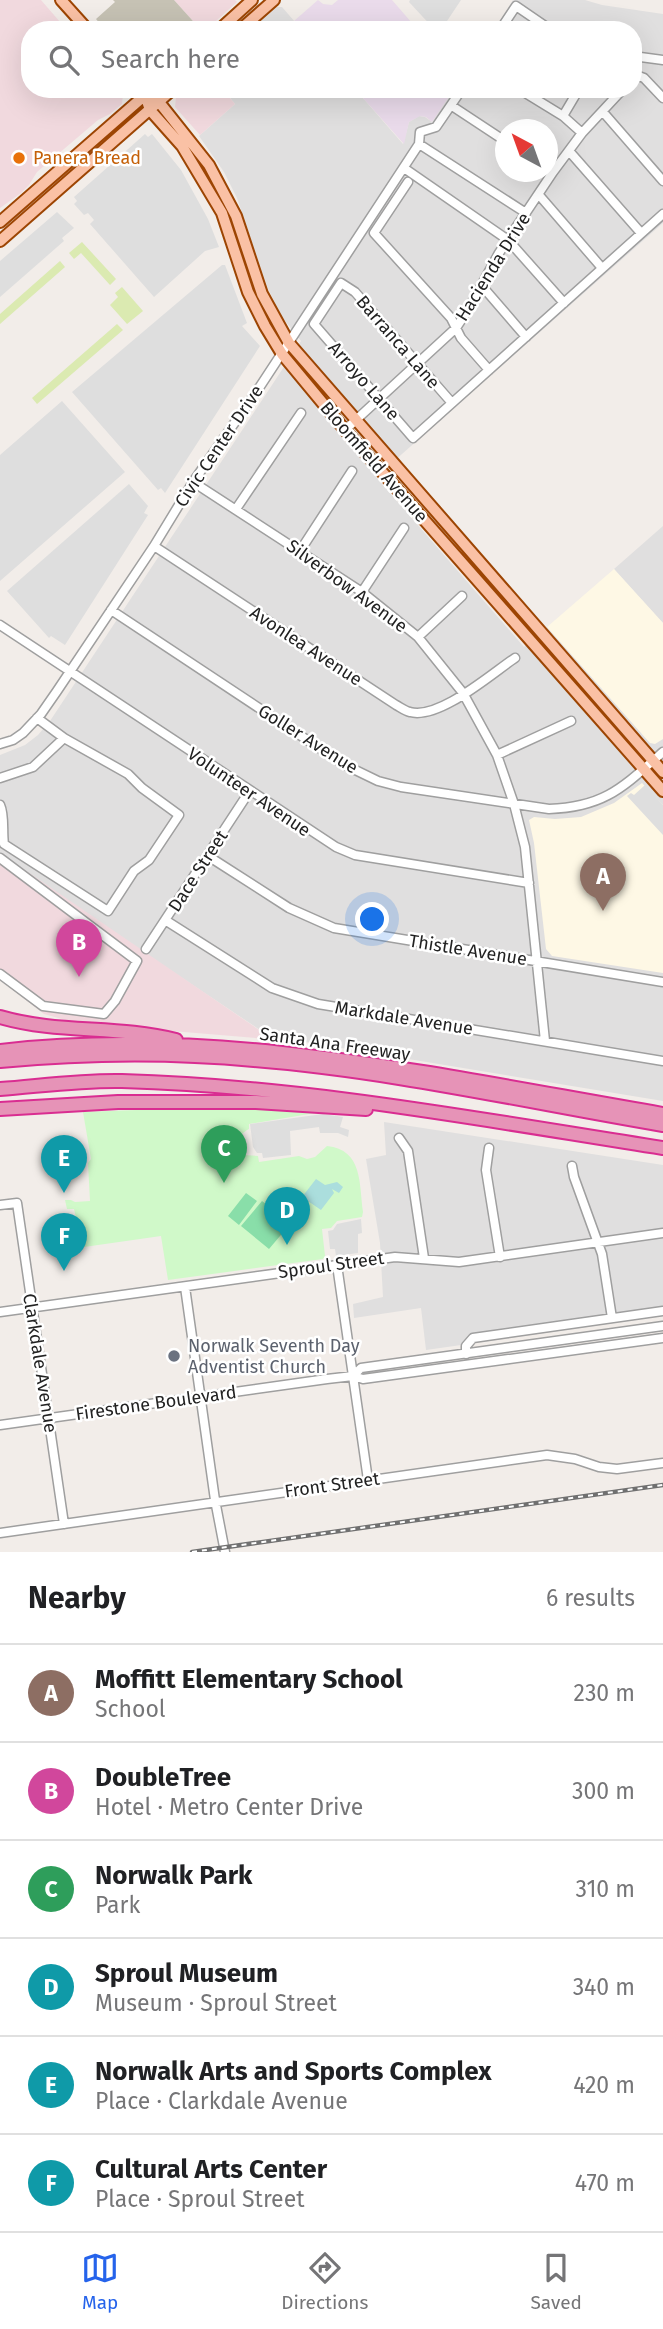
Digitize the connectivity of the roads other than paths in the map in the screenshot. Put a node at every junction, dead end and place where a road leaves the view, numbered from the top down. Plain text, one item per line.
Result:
1 (61, 0) edge
2 (252, 0) edge
3 (274, 0) edge
4 (80, 21) edge
5 (229, 21) edge
6 (250, 21) edge
7 (506, 21) edge
8 (538, 21) edge
9 (642, 60) edge
10 (663, 60) edge
11 (642, 77) edge
12 (139, 98) edge
13 (150, 98) edge
14 (163, 98) edge
15 (457, 98) edge
16 (533, 98) edge
17 (574, 98) edge
18 (616, 98) edge
19 (663, 98) edge
20 (154, 106) junction
21 (452, 106) junction
22 (603, 112) junction
23 (563, 116) junction
24 (582, 133) junction
25 (495, 134) edge
26 (99, 136) junction
27 (419, 144) junction
28 (569, 151) junction
29 (191, 160) junction
30 (558, 162) edge
31 (404, 167) junction
32 (663, 181) edge
33 (408, 182) dead end
34 (545, 182) edge
35 (57, 191) junction
36 (539, 195) junction
37 (233, 212) junction
38 (526, 213) junction
39 (663, 214) edge
40 (0, 222) edge
41 (641, 233) junction
42 (508, 240) junction
43 (0, 241) edge
44 (240, 246) junction
45 (602, 268) junction
46 (341, 283) joint
47 (482, 286) junction
48 (564, 303) junction
49 (456, 328) junction
50 (526, 337) junction
51 (289, 343) junction
52 (282, 354) junction
53 (418, 365) junction
54 (489, 370) junction
55 (380, 398) junction
56 (452, 403) junction
57 (301, 413) dead end
58 (356, 421) junction
59 (345, 430) junction
60 (394, 465) junction
61 (352, 471) dead end
62 (384, 474) junction
63 (193, 482) junction
64 (236, 509) junction
65 (404, 528) dead end
66 (154, 546) junction
67 (300, 551) junction
68 (362, 592) junction
69 (462, 596) dead end
70 (111, 610) junction
71 (0, 625) edge
72 (418, 637) junction
73 (539, 640) junction
74 (515, 658) dead end
75 (68, 672) junction
76 (463, 693) junction
77 (598, 707) junction
78 (37, 718) junction
79 (571, 721) dead end
80 (64, 738) junction
81 (0, 744) edge
82 (663, 752) edge
83 (497, 755) junction
84 (653, 760) junction
85 (644, 769) junction
86 (663, 772) edge
87 (0, 778) edge
88 (663, 790) edge
89 (249, 792) junction
90 (514, 804) junction
91 (1, 808) edge
92 (208, 856) junction
93 (0, 858) edge
94 (529, 883) junction
95 (165, 920) junction
96 (146, 949) dead end
97 (538, 962) junction
98 (0, 974) edge
99 (663, 982) edge
100 (0, 1017) edge
101 (545, 1041) junction
102 (196, 1045) junction
103 (0, 1051) edge
104 (663, 1060) edge
105 (0, 1061) edge
106 (0, 1089) edge
107 (0, 1109) edge
108 (444, 1113) junction
109 (663, 1114) edge
110 (663, 1125) edge
111 (399, 1138) dead end
112 (663, 1148) edge
113 (489, 1149) dead end
114 (572, 1166) dead end
115 (0, 1205) edge
116 (663, 1233) edge
117 (598, 1242) junction
118 (500, 1257) junction
119 (424, 1258) junction
120 (337, 1265) junction
121 (185, 1287) junction
122 (32, 1308) junction
123 (663, 1311) edge
124 (0, 1312) edge
125 (612, 1318) junction
126 (663, 1326) edge
127 (663, 1338) edge
128 (466, 1354) junction
129 (353, 1376) junction
130 (200, 1397) junction
131 (47, 1418) junction
132 (0, 1425) edge
133 (663, 1463) edge
134 (368, 1480) junction
135 (215, 1500) junction
136 (64, 1524) junction
137 (0, 1533) edge
138 (225, 1552) edge

1 - 4 main road
2 - 5 main road
3 - 6 main road
7 - 8 street
9 - 10 street
11 - 19 street
12 - 26 main road
13 - 20 main road, Bloomfield Avenue
14 - 20 main road
15 - 21 street
16 - 23 street
17 - 23 street
18 - 22 street, Hacienda Drive
20 - 29 main road, Bloomfield Avenue
20 - 35 main road
20 - 37 main road, Bloomfield Avenue
21 - 25 street
21 - 27 street, Civic Center Drive
22 - 24 street, Hacienda Drive
22 - 32 street
23 - 24 street
24 - 28 street, Hacienda Drive
26 - 35 main road
26 - 40 main road
27 - 31 street, Civic Center Drive
27 - 38 street
28 - 30 street, Hacienda Drive
28 - 41 street
29 - 37 main road
29 - 44 main road, Bloomfield Avenue
31 - 42 street
31 - 51 street, Civic Center Drive
33 - 49 street
34 - 36 street, Hacienda Drive
35 - 43 main road
36 - 38 street, Hacienda Drive
36 - 45 street
37 - 44 main road, Bloomfield Avenue
38 - 42 street, Hacienda Drive
39 - 41 street
41 - 45 street
42 - 47 street, Hacienda Drive
42 - 48 street
44 - 51 main road, Bloomfield Avenue
44 - 52 main road, Bloomfield Avenue
45 - 48 street
46 - 53 street, Barranca Lane
46 - 55 street, Arroyo Lane
47 - 49 street, Hacienda Drive
47 - 50 street
48 - 50 street
49 - 53 street, Hacienda Drive
49 - 54 street
50 - 54 street
51 - 52 street, Civic Center Drive
51 - 58 main road, Bloomfield Avenue
52 - 59 main road, Bloomfield Avenue
52 - 63 street, Civic Center Drive
53 - 55 street, Hacienda Drive
53 - 56 street, Barranca Lane
54 - 56 street
55 - 56 street, Arroyo Lane
55 - 58 street, Hacienda Drive
57 - 64 street
58 - 59 street, Hacienda Drive
58 - 60 main road, Bloomfield Avenue
59 - 62 main road, Bloomfield Avenue
60 - 62 main road
60 - 73 main road, Bloomfield Avenue
61 - 67 street
62 - 73 main road, Bloomfield Avenue
63 - 64 street, Silverbow Avenue
63 - 66 street, Civic Center Drive
64 - 67 street, Silverbow Avenue
65 - 68 street
66 - 70 street, Civic Center Drive
66 - 76 street, Avonlea Avenue
67 - 68 street, Silverbow Avenue
68 - 72 street, Silverbow Avenue
69 - 72 street
70 - 75 street, Civic Center Drive
70 - 90 street, Goller Avenue
71 - 75 street, Volunteer Avenue
72 - 76 street, Silverbow Avenue
73 - 77 main road, Bloomfield Avenue
74 - 76 street, Avonlea Avenue
75 - 78 street, Civic Center Drive
75 - 89 street, Volunteer Avenue
76 - 83 street, Silverbow Avenue
77 - 84 main road, Bloomfield Avenue
77 - 85 main road, Bloomfield Avenue
78 - 80 street
78 - 81 street, Civic Center Drive
79 - 83 street
80 - 87 street
80 - 91 street
82 - 84 street, Goller Avenue
83 - 90 street, Silverbow Avenue
84 - 85 street, Goller Avenue
84 - 86 main road, Bloomfield Avenue
85 - 88 main road, Bloomfield Avenue
85 - 90 street, Goller Avenue
89 - 92 street, Dace Street
89 - 94 street, Volunteer Avenue
90 - 94 street, Silverbow Avenue
92 - 95 street, Dace Street
92 - 97 street, Thistle Avenue
93 - 98 street
94 - 97 street, Silverbow Avenue
95 - 96 street, Dace Street
95 - 101 street, Markdale Avenue
97 - 99 street, Thistle Avenue
97 - 101 street, Silverbow Avenue
100 - 102 highway
101 - 104 street, Markdale Avenue
102 - 103 highway, Santa Ana Freeway
102 - 109 highway, Santa Ana Freeway
105 - 110 highway
106 - 108 highway
107 - 108 highway
108 - 112 highway
111 - 119 street
113 - 118 street
114 - 117 street
115 - 122 street, Clarkdale Avenue
116 - 117 street, Sproul Street
117 - 118 street, Sproul Street
117 - 125 street
118 - 119 street, Sproul Street
119 - 120 street, Sproul Street
120 - 121 street, Sproul Street
120 - 129 street
121 - 122 street, Sproul Street
121 - 130 street
122 - 124 street, Sproul Street
122 - 131 street, Clarkdale Avenue
123 - 125 street
125 - 128 street
126 - 128 street, Firestone Boulevard
127 - 129 street, Firestone Boulevard
128 - 129 street, Firestone Boulevard
129 - 130 street, Firestone Boulevard
129 - 134 street
130 - 131 street, Firestone Boulevard
130 - 135 street
131 - 132 street, Firestone Boulevard
131 - 136 street, Clarkdale Avenue
133 - 134 street, Front Street
134 - 135 street, Front Street
135 - 136 street, Front Street
135 - 138 street
136 - 137 street, Front Street

